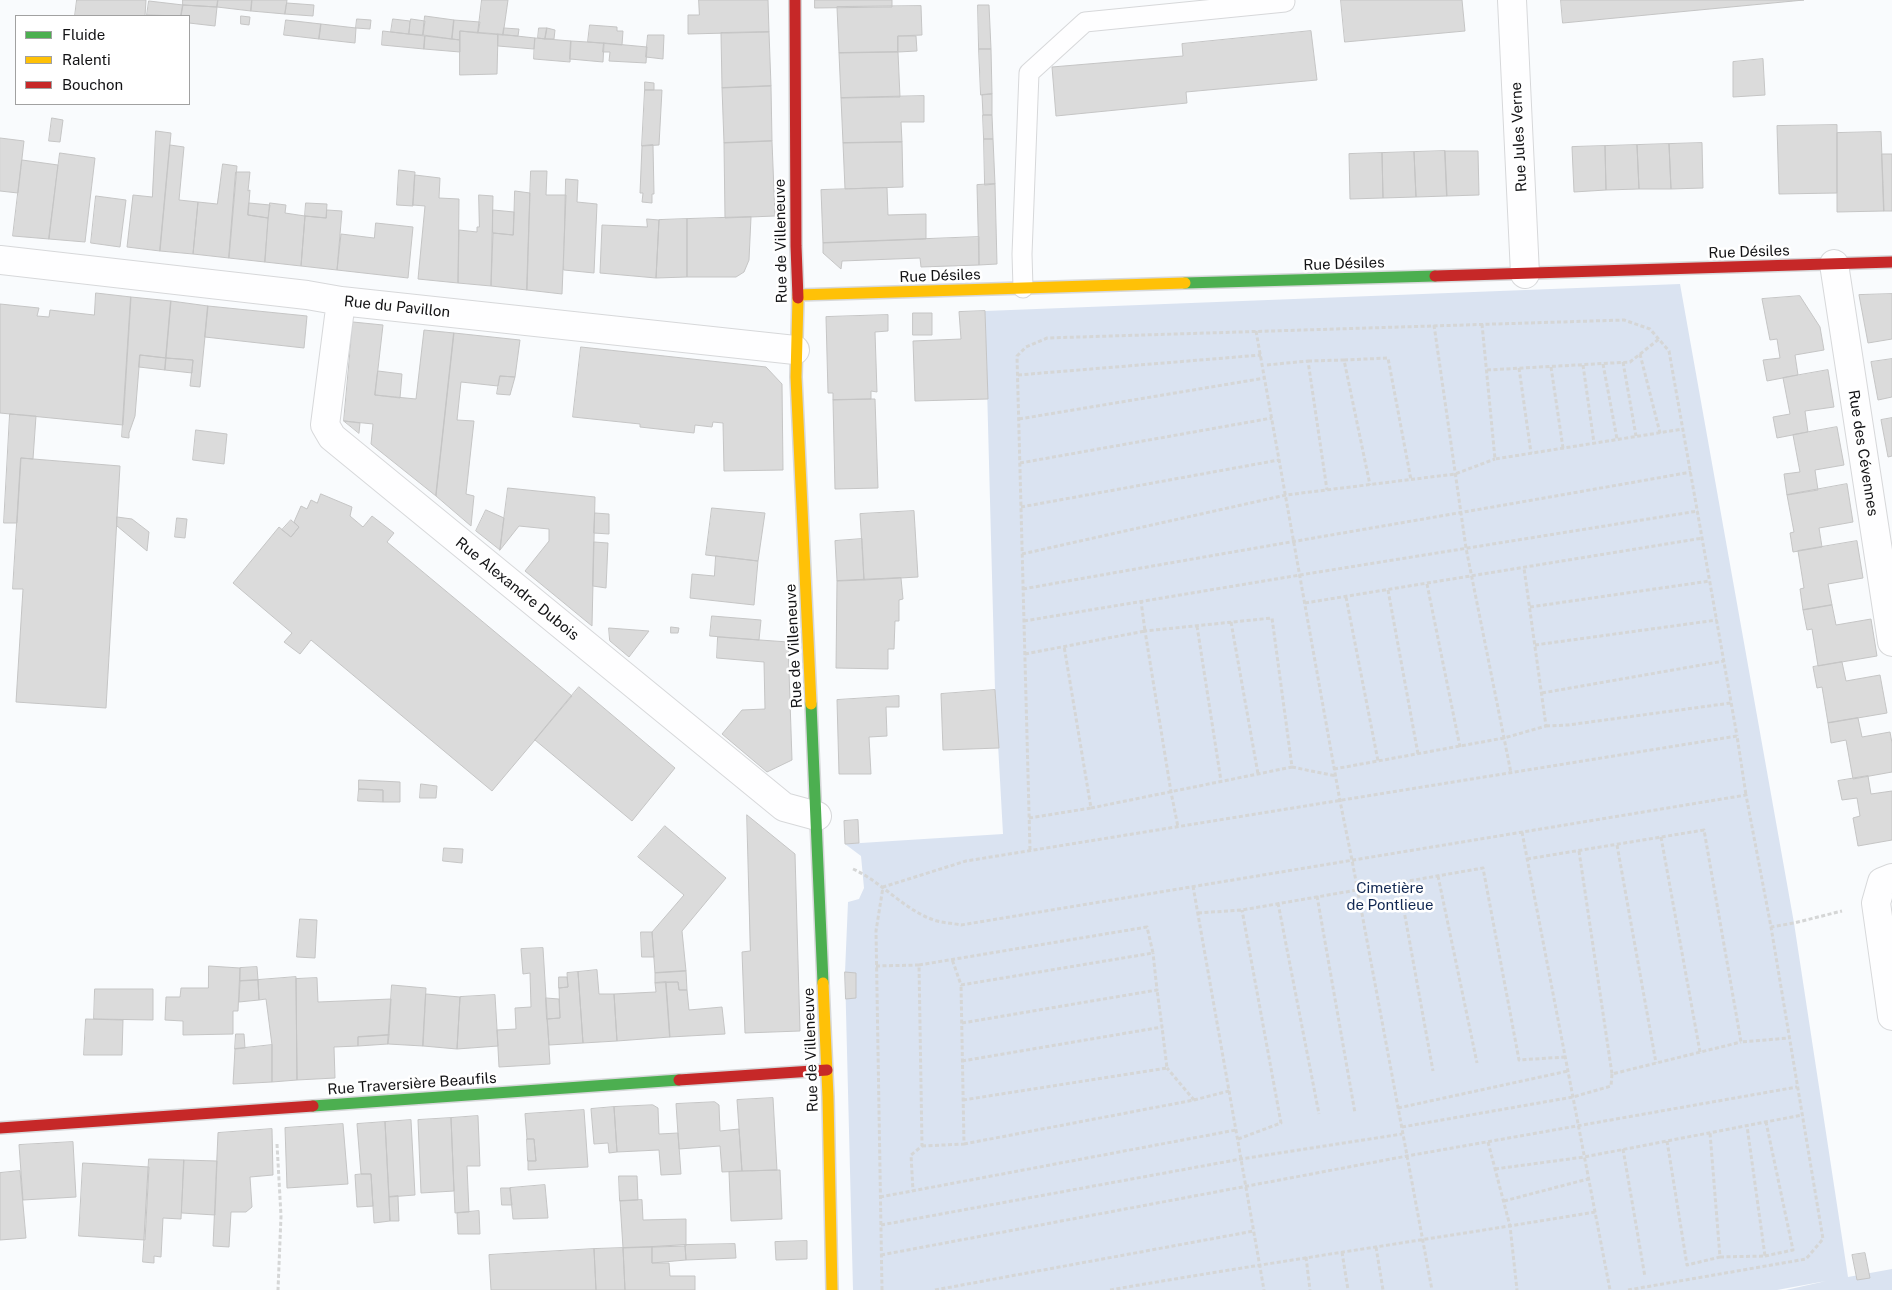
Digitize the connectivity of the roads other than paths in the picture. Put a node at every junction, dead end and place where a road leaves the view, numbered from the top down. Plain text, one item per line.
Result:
1 (795, 0) edge
2 (1512, 0) edge
3 (1285, 2) dead end
4 (0, 260) edge
5 (1892, 262) edge
6 (1834, 264) junction
7 (1525, 274) junction
8 (1023, 288) junction
9 (798, 295) junction
10 (342, 301) junction
11 (795, 350) junction
12 (1892, 642) edge
13 (817, 816) junction
14 (1892, 878) edge
15 (1892, 1016) edge
16 (827, 1070) junction
17 (0, 1128) edge
18 (832, 1290) edge

1 - 9 street, Rue de Villeneuve
2 - 7 street, Rue Jules Verne
3 - 8 lane
4 - 10 street, Rue du Pavillon
5 - 6 street, Rue Désiles
6 - 7 street, Rue Désiles
6 - 12 street, Rue des Cévennes
7 - 8 street, Rue Désiles
8 - 9 street, Rue Désiles
9 - 11 street, Rue de Villeneuve
10 - 11 street, Rue du Pavillon
10 - 13 street, Rue Alexandre Dubois
11 - 13 street, Rue de Villeneuve
13 - 16 street, Rue de Villeneuve
14 - 15 street
16 - 17 street, Rue Traversière Beaufils
16 - 18 street, Rue de Villeneuve

